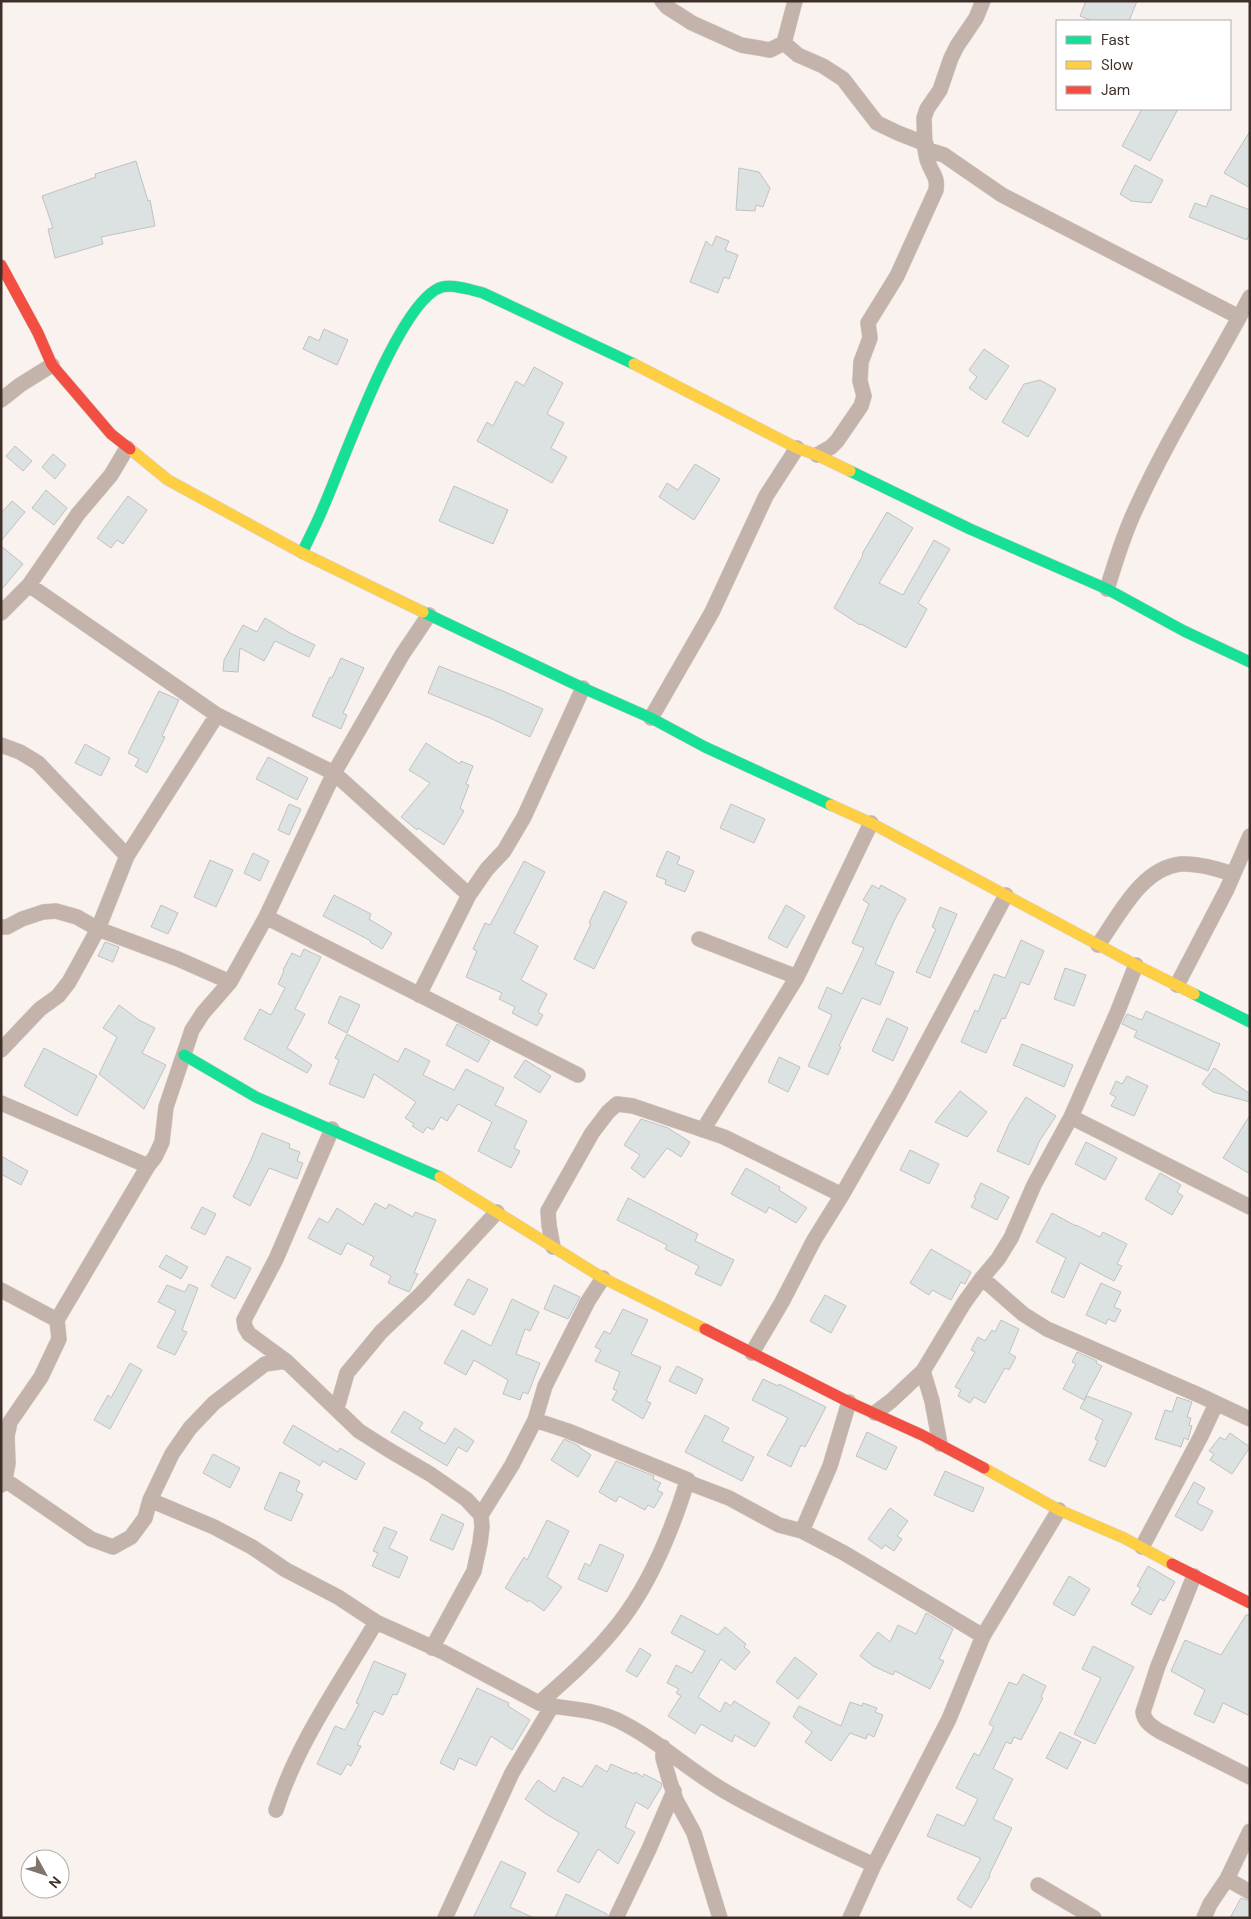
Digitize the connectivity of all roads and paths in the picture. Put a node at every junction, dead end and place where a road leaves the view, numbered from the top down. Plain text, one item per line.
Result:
1 (662, 1) edge
2 (795, 1) edge
3 (983, 1) edge
4 (784, 43) junction
5 (926, 146) junction
6 (1, 265) edge
7 (6, 289) edge
8 (1250, 297) edge
9 (1239, 317) junction
10 (52, 365) junction
11 (1, 400) edge
12 (127, 448) junction
13 (796, 448) junction
14 (817, 455) junction
15 (302, 553) junction
16 (29, 586) junction
17 (1106, 589) junction
18 (1, 613) edge
19 (429, 615) junction
20 (1250, 662) edge
21 (583, 688) junction
22 (217, 715) junction
23 (651, 718) junction
24 (1, 745) edge
25 (334, 773) junction
26 (870, 823) junction
27 (1250, 836) edge
28 (127, 856) junction
29 (1233, 874) junction
30 (469, 895) junction
31 (1006, 896) junction
32 (266, 917) junction
33 (1, 927) edge
34 (98, 929) junction
35 (699, 940) dead end
36 (1098, 945) junction
37 (1136, 965) junction
38 (797, 977) junction
39 (230, 982) junction
40 (1177, 985) junction
41 (418, 995) junction
42 (1250, 1022) edge
43 (1, 1050) edge
44 (184, 1055) junction
45 (578, 1075) dead end
46 (1, 1103) edge
47 (1071, 1117) junction
48 (332, 1129) junction
49 (703, 1130) junction
50 (148, 1166) junction
51 (842, 1195) junction
52 (1250, 1207) edge
53 (497, 1212) junction
54 (553, 1247) junction
55 (603, 1278) junction
56 (982, 1278) junction
57 (1, 1290) edge
58 (57, 1320) junction
59 (752, 1353) junction
60 (286, 1361) junction
61 (923, 1372) junction
62 (849, 1402) junction
63 (1216, 1404) junction
64 (337, 1408) junction
65 (875, 1413) junction
66 (1250, 1419) edge
67 (535, 1420) junction
68 (940, 1444) junction
69 (3, 1482) edge
70 (688, 1482) junction
71 (150, 1500) junction
72 (1059, 1510) junction
73 (481, 1515) junction
74 (802, 1531) junction
75 (1142, 1547) junction
76 (1194, 1576) junction
77 (1250, 1603) edge
78 (376, 1622) junction
79 (983, 1636) junction
80 (432, 1648) junction
81 (546, 1705) junction
82 (662, 1747) junction
83 (1250, 1776) edge
84 (674, 1791) junction
85 (276, 1810) dead end
86 (1250, 1831) edge
87 (874, 1865) junction
88 (1227, 1879) junction
89 (1038, 1885) dead end
90 (1250, 1892) edge
91 (445, 1918) edge
92 (616, 1918) edge
93 (720, 1918) edge
94 (850, 1918) edge
95 (1094, 1918) edge
96 (1204, 1918) edge

1 - 4 street
2 - 4 street
3 - 5 street
4 - 5 street
5 - 9 street
5 - 14 street
6 - 7 street
7 - 10 street
8 - 9 street
9 - 17 street
10 - 11 street
10 - 12 street
12 - 15 street
12 - 16 street
13 - 14 street
13 - 15 street
13 - 23 street
14 - 17 street
15 - 19 street
16 - 18 street
16 - 22 street
17 - 20 street
19 - 21 street
19 - 25 street
21 - 23 street
21 - 30 street
22 - 25 street
22 - 28 street
23 - 26 street
24 - 28 street
25 - 30 street
25 - 32 street
26 - 31 street
26 - 38 street
27 - 29 street
28 - 34 street
29 - 36 street
29 - 40 street
30 - 41 street
31 - 36 street
31 - 51 street
32 - 39 street
32 - 41 street
33 - 34 street
34 - 39 street
34 - 43 street
35 - 38 street
36 - 37 street
37 - 40 street
37 - 47 street
38 - 49 street
39 - 44 street
40 - 42 street
41 - 45 street
44 - 48 street
44 - 50 street
46 - 50 street
47 - 52 street
47 - 56 street
48 - 53 street
48 - 60 street
49 - 51 street
49 - 54 street
50 - 58 street
51 - 59 street
53 - 54 street
53 - 64 street
54 - 55 street
55 - 59 street
55 - 67 street
56 - 61 street
56 - 63 street
57 - 58 street
58 - 69 street
59 - 62 street
60 - 64 street
60 - 71 street
61 - 65 street
61 - 68 street
62 - 65 street
62 - 74 street
63 - 66 street
63 - 75 street
64 - 73 street
65 - 68 street
67 - 70 street
67 - 73 street
68 - 72 street
69 - 71 street
70 - 74 street
70 - 81 street
71 - 78 street
72 - 75 street
72 - 79 street
73 - 80 street
74 - 79 street
75 - 76 street
76 - 77 street
76 - 83 street
78 - 80 street
78 - 85 street
79 - 87 street
80 - 81 street
81 - 82 street
81 - 91 street
82 - 84 street
82 - 87 street
84 - 92 street
84 - 93 street
86 - 88 street
87 - 94 street
88 - 90 street
88 - 96 street
89 - 95 street

